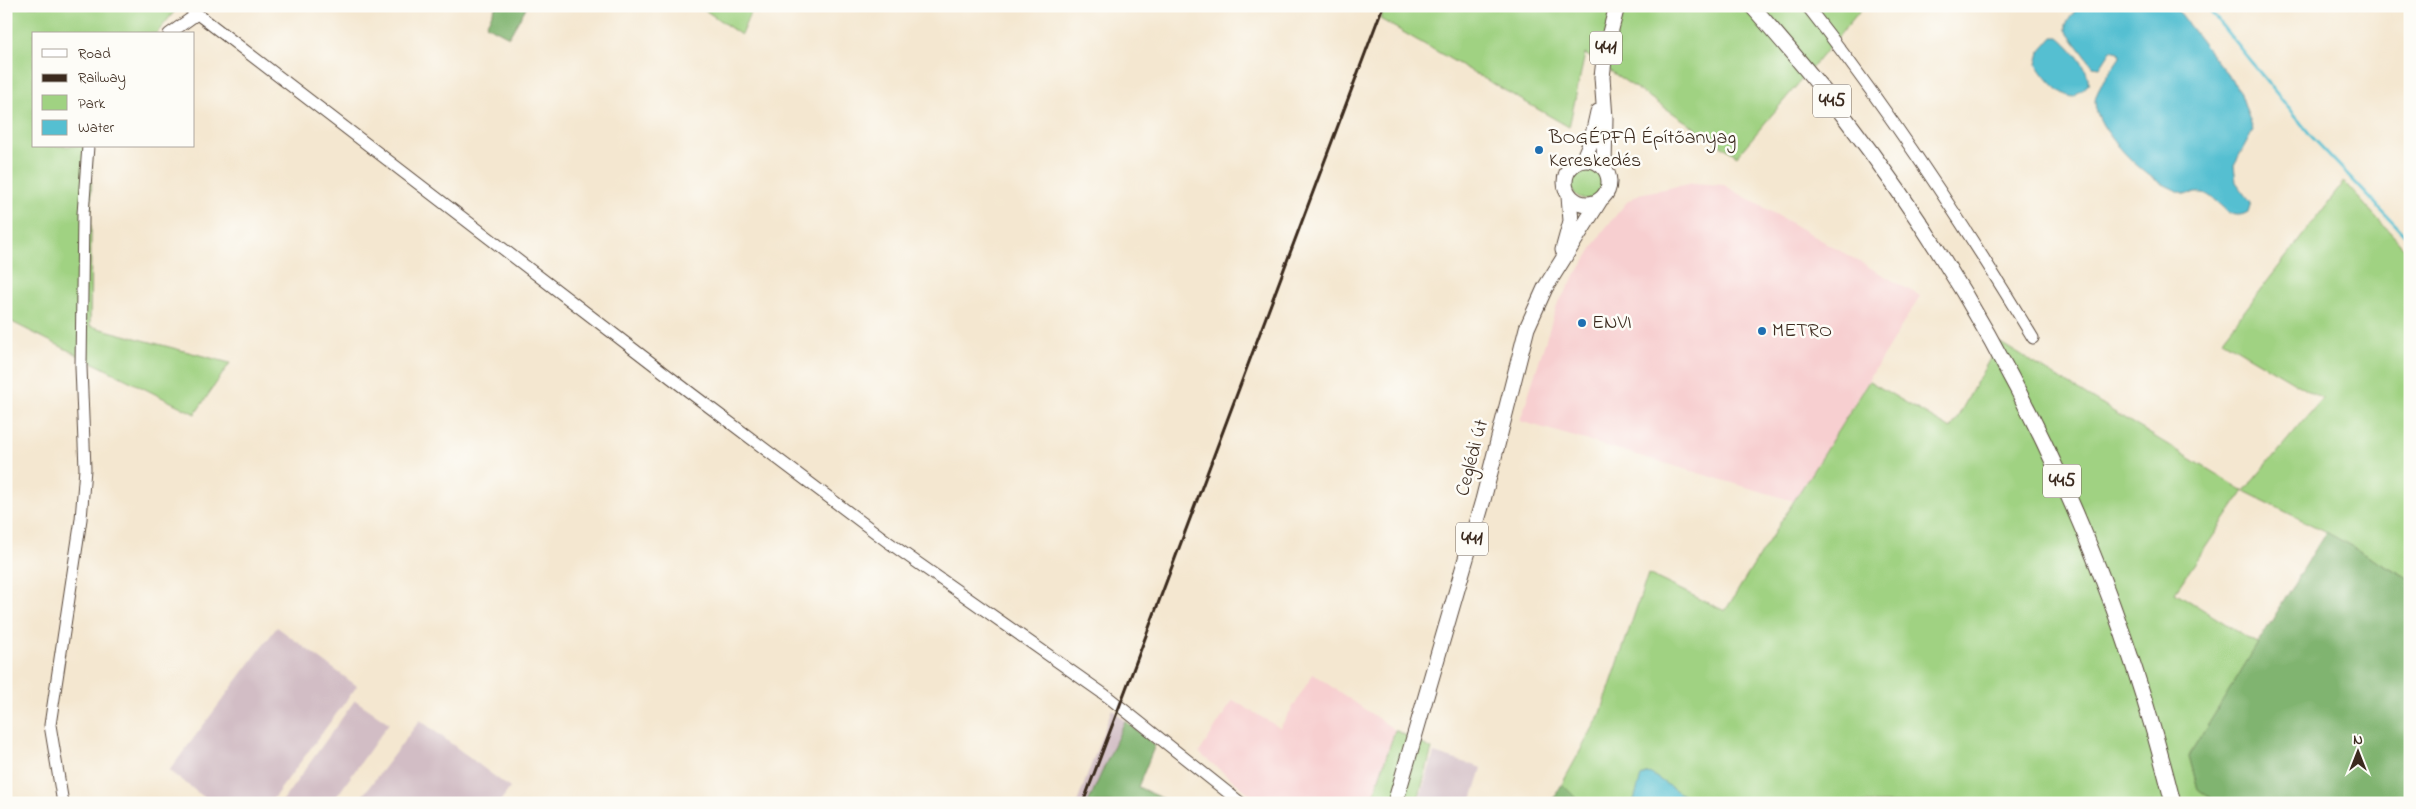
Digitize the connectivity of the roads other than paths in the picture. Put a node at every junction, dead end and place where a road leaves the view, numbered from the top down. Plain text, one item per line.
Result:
1 (187, 6) edge
2 (1617, 6) edge
3 (1752, 6) edge
4 (1807, 6) edge
5 (197, 14) junction
6 (172, 32) edge
7 (1602, 91) junction
8 (88, 148) edge
9 (1583, 160) junction
10 (1604, 166) junction
11 (1569, 196) junction
12 (1600, 200) junction
13 (1555, 270) junction
14 (2032, 338) dead end
15 (63, 803) edge
16 (1241, 803) edge
17 (1395, 803) edge
18 (2173, 803) edge

1 - 5 street
2 - 7 main road, 441
3 - 18 main road, 445
4 - 14 street
5 - 6 street
5 - 16 street
7 - 9 main road, 441
7 - 10 main road, 441
8 - 15 street
9 - 10 main road
9 - 11 main road, 441
10 - 12 main road, 441
11 - 12 main road
11 - 13 main road, Ceglédi út / 441
12 - 13 main road, Ceglédi út / 441
13 - 17 main road, Ceglédi út / 441

